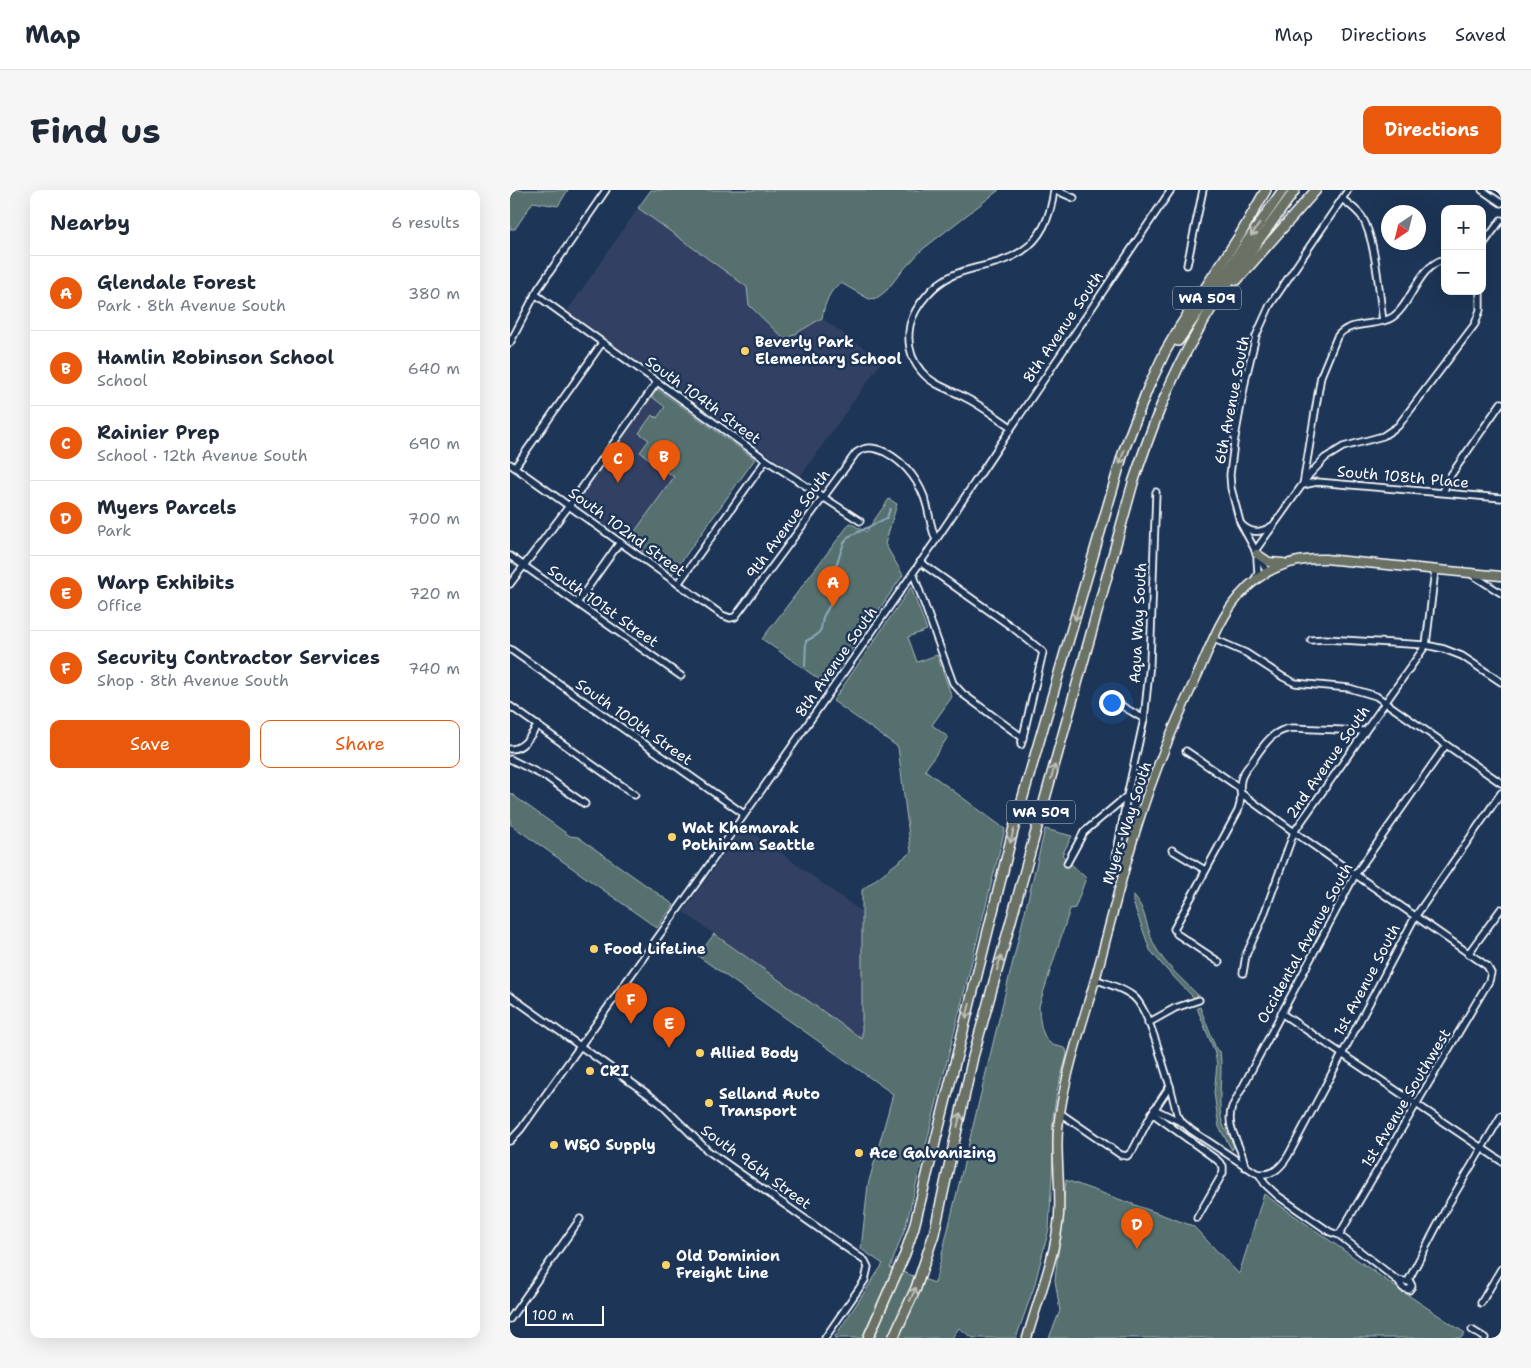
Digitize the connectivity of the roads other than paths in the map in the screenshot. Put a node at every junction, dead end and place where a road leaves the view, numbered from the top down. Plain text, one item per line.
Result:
1 (606, 190) edge
2 (1055, 190) edge
3 (1171, 190) edge
4 (1203, 190) edge
5 (1266, 190) edge
6 (1283, 190) edge
7 (1295, 190) edge
8 (1316, 190) edge
9 (1348, 190) edge
10 (1482, 190) edge
11 (1074, 198) dead end
12 (1342, 199) junction
13 (1501, 203) edge
14 (1501, 220) edge
15 (1486, 241) edge
16 (1441, 261) edge
17 (1187, 265) dead end
18 (534, 294) junction
19 (1480, 295) edge
20 (1219, 298) junction
21 (1383, 321) junction
22 (602, 343) junction
23 (510, 344) edge
24 (657, 382) junction
25 (1501, 403) edge
26 (1139, 411) junction
27 (1011, 427) junction
28 (766, 460) junction
29 (512, 466) edge
30 (1303, 485) junction
31 (1156, 492) dead end
32 (1443, 492) junction
33 (822, 497) junction
34 (1501, 498) edge
35 (569, 506) junction
36 (860, 521) dead end
37 (1240, 522) junction
38 (1276, 524) junction
39 (936, 540) junction
40 (620, 542) junction
41 (1256, 552) junction
42 (510, 556) edge
43 (920, 562) junction
44 (1290, 562) junction
45 (523, 566) junction
46 (1435, 570) junction
47 (1267, 572) junction
48 (913, 573) junction
49 (1471, 574) junction
50 (1501, 576) edge
51 (510, 584) edge
52 (678, 584) junction
53 (1248, 587) junction
54 (1501, 593) edge
55 (577, 603) junction
56 (730, 618) joint
57 (1214, 639) junction
58 (1312, 640) dead end
59 (1426, 645) junction
60 (510, 649) edge
61 (681, 676) dead end
62 (1501, 682) edge
63 (1112, 700) dead end
64 (1386, 701) junction
65 (510, 706) edge
66 (1144, 719) junction
67 (538, 726) junction
68 (1365, 731) junction
69 (1023, 738) junction
70 (1021, 745) dead end
71 (1446, 745) junction
72 (510, 749) edge
73 (1186, 752) dead end
74 (510, 758) edge
75 (1501, 783) edge
76 (1241, 791) junction
77 (1501, 793) edge
78 (635, 796) dead end
79 (1127, 796) junction
80 (585, 804) dead end
81 (744, 814) junction
82 (1294, 832) junction
83 (1172, 850) dead end
84 (1067, 863) dead end
85 (1125, 869) junction
86 (1205, 870) junction
87 (1355, 875) junction
88 (1501, 908) edge
89 (1415, 917) junction
90 (1468, 954) junction
91 (1219, 962) dead end
92 (1243, 973) dead end
93 (1095, 979) junction
94 (510, 996) edge
95 (1199, 1000) dead end
96 (1281, 1013) junction
97 (1148, 1023) junction
98 (580, 1046) junction
99 (1342, 1054) junction
100 (1170, 1086) junction
101 (1418, 1104) junction
102 (1153, 1111) junction
103 (1060, 1114) junction
104 (1501, 1116) edge
105 (1182, 1123) junction
106 (510, 1141) edge
107 (1482, 1148) junction
108 (1501, 1161) edge
109 (1245, 1167) junction
110 (1259, 1174) junction
111 (1197, 1218) dead end
112 (580, 1219) dead end
113 (1339, 1235) junction
114 (1501, 1269) edge
115 (1481, 1303) dead end
116 (510, 1319) edge
117 (1472, 1330) dead end
118 (825, 1338) edge
119 (868, 1338) edge
120 (893, 1338) edge
121 (1028, 1338) edge
122 (1485, 1338) edge

1 - 18 street
2 - 11 street
2 - 27 street
3 - 27 street, 8th Avenue South
4 - 17 street
5 - 26 highway
6 -> 26 highway, WA 509
7 - 20 highway, WA 509
8 - 20 highway
9 - 12 street, 6th Avenue South
10 - 13 street
12 - 21 street
12 - 37 street, 6th Avenue South
14 - 15 street
16 - 21 street
18 - 22 street, South 104th Street
18 - 23 street
19 - 30 street
120 -> 20 highway, WA 509
21 - 30 street
22 - 24 street, South 104th Street
22 - 29 street
24 - 28 street, South 104th Street
24 - 35 street
25 - 32 street
26 -> 119 highway, WA 509
27 - 39 street, 8th Avenue South
28 - 33 street, South 104th Street
28 - 52 street
29 - 35 street, South 102nd Street
30 - 32 street, South 108th Place
30 - 38 street
31 - 66 street, Aqua Way South
32 - 34 street, South 108th Place
33 - 36 street, South 104th Street
33 - 39 street, 9th Avenue South
33 - 56 street, 9th Avenue South
35 - 40 street, South 102nd Street
35 - 45 street
37 - 38 street
37 - 41 street, 6th Avenue South
38 - 41 street
39 - 43 street, 8th Avenue South
40 - 52 street, South 102nd Street
40 - 55 street
41 - 44 main road
41 - 47 street, 6th Avenue South
41 - 53 street
42 - 45 street, South 101st Street
43 - 48 street, 8th Avenue South
43 - 69 street
44 - 46 main road, Myers Way South
44 - 47 main road, Myers Way South
45 - 51 street
45 - 55 street, South 101st Street
46 - 49 main road, Myers Way South
46 - 59 street, 2nd Avenue South
47 - 53 main road, Myers Way South
48 - 69 street
48 - 81 street, 8th Avenue South
49 - 50 main road, Myers Way South
49 - 54 street
52 - 56 street, South 102nd Street
53 - 57 main road, Myers Way South
55 - 61 street, South 101st Street
57 - 64 street
57 - 85 main road, Myers Way South
58 - 59 street
59 - 62 street
59 - 64 street, 2nd Avenue South
60 - 81 street, South 100th Street
63 - 66 street
64 - 68 street, 2nd Avenue South
64 - 71 street
65 - 67 street
66 - 79 street, Aqua Way South
67 - 72 street
67 - 78 street
68 - 76 street
68 - 82 street, 2nd Avenue South
69 - 70 street
71 - 75 street
71 - 87 street, Occidental Avenue South
73 - 76 street
74 - 80 street
76 - 82 street
76 - 86 street
77 - 89 street, 1st Avenue South
79 - 84 street
79 - 85 street, Aqua Way South
81 - 98 street, 8th Avenue South
82 - 87 street
82 - 92 street, 2nd Avenue South
83 - 86 street
85 - 93 main road, Myers Way South
86 - 91 street
87 - 89 street
87 - 96 street, Occidental Avenue South
88 - 90 street
89 - 90 street
89 - 99 street, 1st Avenue South
90 - 101 street, 1st Avenue Southwest
93 - 97 street
93 - 103 main road, Myers Way South
94 - 98 street, South 96th Street
95 - 97 street
96 - 99 street
96 - 109 street, Occidental Avenue South
97 - 100 street
98 - 106 street, 8th Avenue South
98 - 118 street, South 96th Street
99 - 101 street
99 - 110 street, 1st Avenue South
100 - 102 street
100 - 105 street
101 - 107 street
101 - 113 street, 1st Avenue Southwest
102 - 103 street
102 - 105 street
102 - 111 street
103 - 121 main road, Myers Way South
104 - 107 street
105 - 109 street
107 - 108 street
107 - 113 street
109 - 110 street
110 - 113 street
112 - 116 street
114 - 115 street
117 - 122 street

